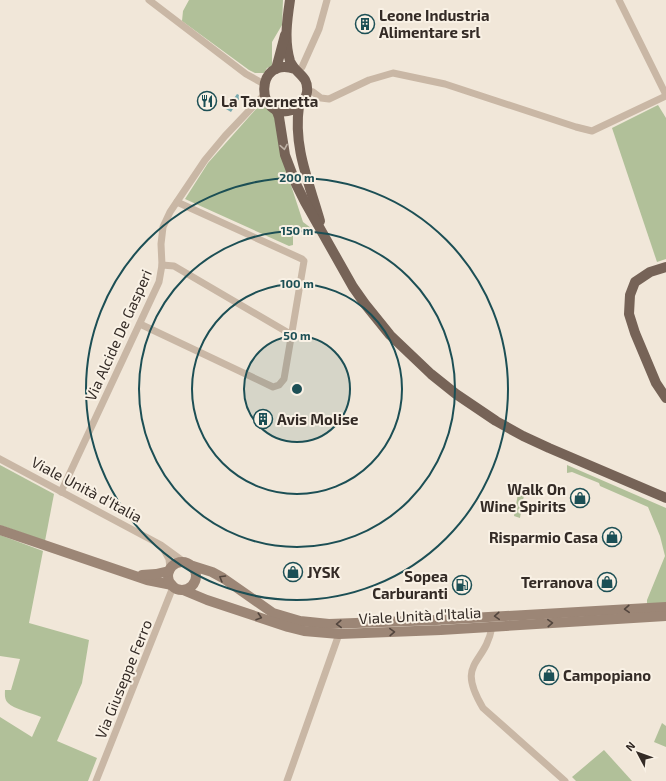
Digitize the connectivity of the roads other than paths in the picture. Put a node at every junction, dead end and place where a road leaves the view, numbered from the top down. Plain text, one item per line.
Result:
1 (149, 0) edge
2 (290, 0) edge
3 (327, 0) edge
4 (619, 0) edge
5 (286, 29) junction
6 (299, 68) junction
7 (276, 69) junction
8 (264, 84) junction
9 (313, 92) dead end
10 (264, 95) junction
11 (666, 95) edge
12 (299, 106) junction
13 (276, 109) junction
14 (177, 202) junction
15 (325, 236) junction
16 (162, 265) junction
17 (666, 266) edge
18 (140, 324) junction
19 (292, 335) junction
20 (666, 398) edge
21 (0, 459) edge
22 (62, 492) junction
23 (666, 498) edge
24 (0, 530) edge
25 (161, 545) junction
26 (183, 561) junction
27 (193, 566) junction
28 (169, 570) junction
29 (134, 576) junction
30 (176, 587) junction
31 (666, 607) edge
32 (666, 616) edge
33 (492, 627) junction
34 (339, 634) junction
35 (96, 781) edge
36 (287, 781) edge
37 (565, 781) edge

1 - 8 street
2 - 5 main road
3 - 6 street
4 - 11 street
5 - 6 main road
5 - 7 main road
6 - 7 main road
6 - 12 main road
7 - 8 main road
8 - 10 main road
9 - 11 street
10 - 13 main road
10 - 14 street, Via Alcide De Gasperi
12 - 13 main road
12 - 15 main road
13 -> 15 main road
14 - 16 street, Via Alcide De Gasperi
14 - 19 street
15 - 23 main road
16 - 18 street, Via Alcide De Gasperi
16 - 19 street
17 - 20 main road
18 - 19 street
18 - 22 street, Via Alcide De Gasperi
21 - 22 street, Viale Unità d'Italia
22 - 25 street, Viale Unità d'Italia
24 - 29 street, Viale Unità d'Italia
25 - 26 street, Viale Unità d'Italia
25 - 28 street
26 - 27 street, Viale Unità d'Italia
26 - 28 street
27 - 30 street
31 -> 27 street, Viale Unità d'Italia
28 - 29 street
28 - 30 street
29 - 30 street, Viale Unità d'Italia
30 -> 34 street, Viale Unità d'Italia
30 - 35 street, Via Giuseppe Ferro
33 -> 32 street, Viale Unità d'Italia
34 -> 33 street, Viale Unità d'Italia
33 - 37 street
34 - 36 street

